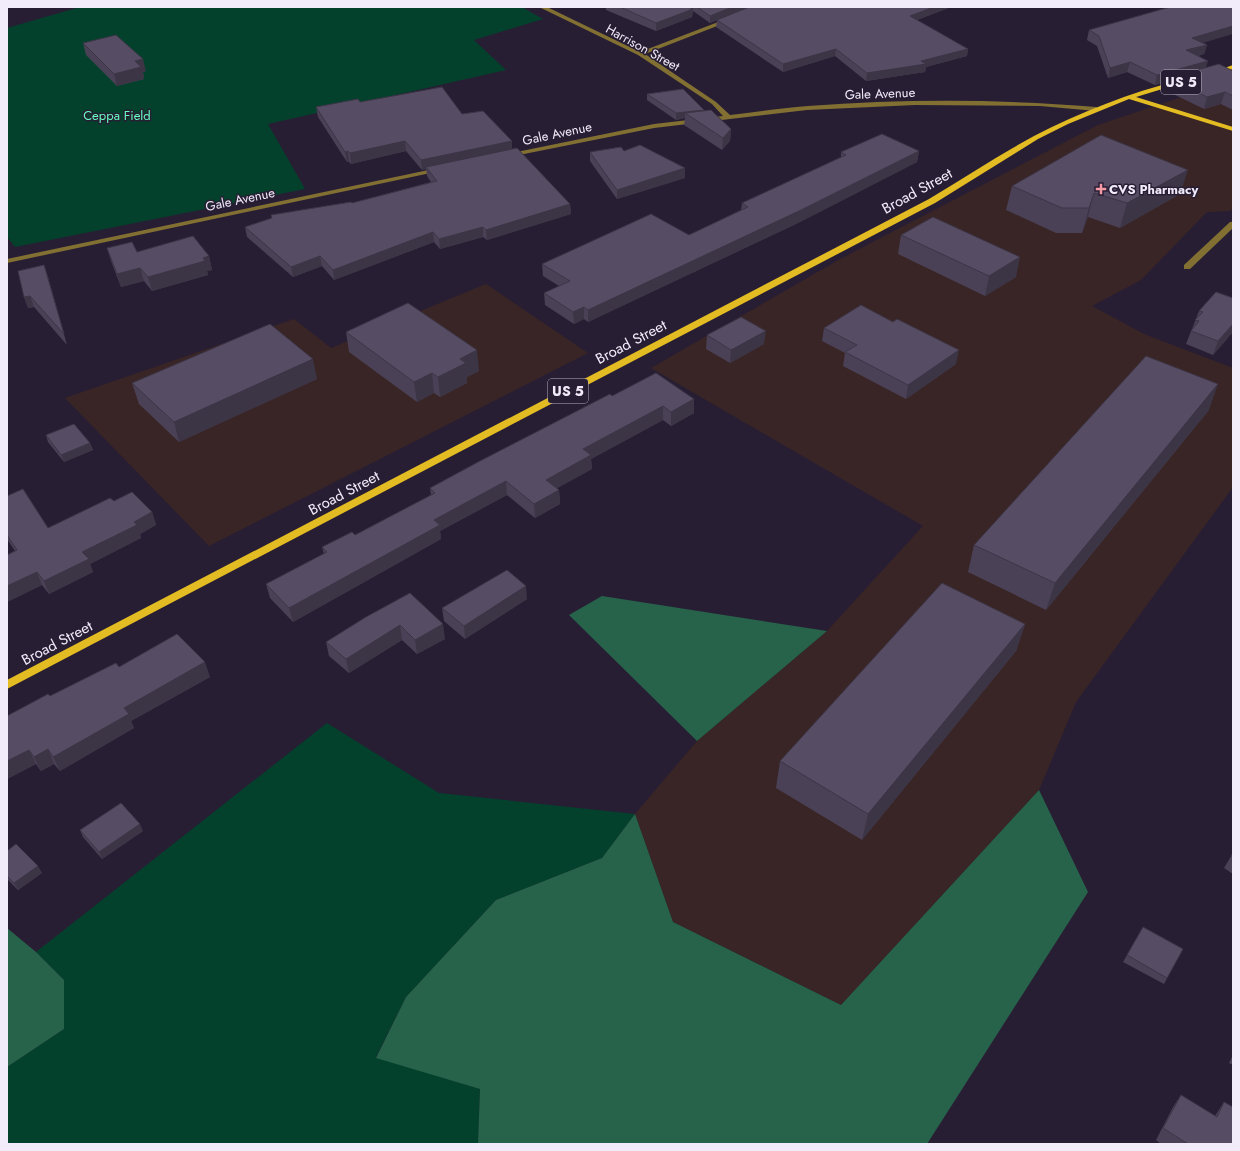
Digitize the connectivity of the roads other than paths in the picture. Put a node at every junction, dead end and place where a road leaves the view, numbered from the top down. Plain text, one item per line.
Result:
1 (542, 7) edge
2 (731, 18) edge
3 (640, 54) junction
4 (1233, 67) edge
5 (1208, 74) edge
6 (1188, 80) edge
7 (1129, 97) junction
8 (1096, 109) junction
9 (727, 116) junction
10 (1233, 129) edge
11 (504, 156) edge
12 (442, 169) edge
13 (1233, 224) edge
14 (7, 262) edge
15 (1187, 267) dead end
16 (7, 685) edge

1 - 3 street, Harrison Street
2 - 3 street
3 - 9 street, Harrison Street
4 - 5 main road, US 5
6 - 7 main road, Broad Street / US 5
7 - 8 main road, Broad Street / US 5
7 - 10 main road
8 - 9 street, Gale Avenue
8 - 16 main road, Broad Street / US 5
9 - 11 street, Gale Avenue
12 - 14 street, Gale Avenue
13 - 15 street

